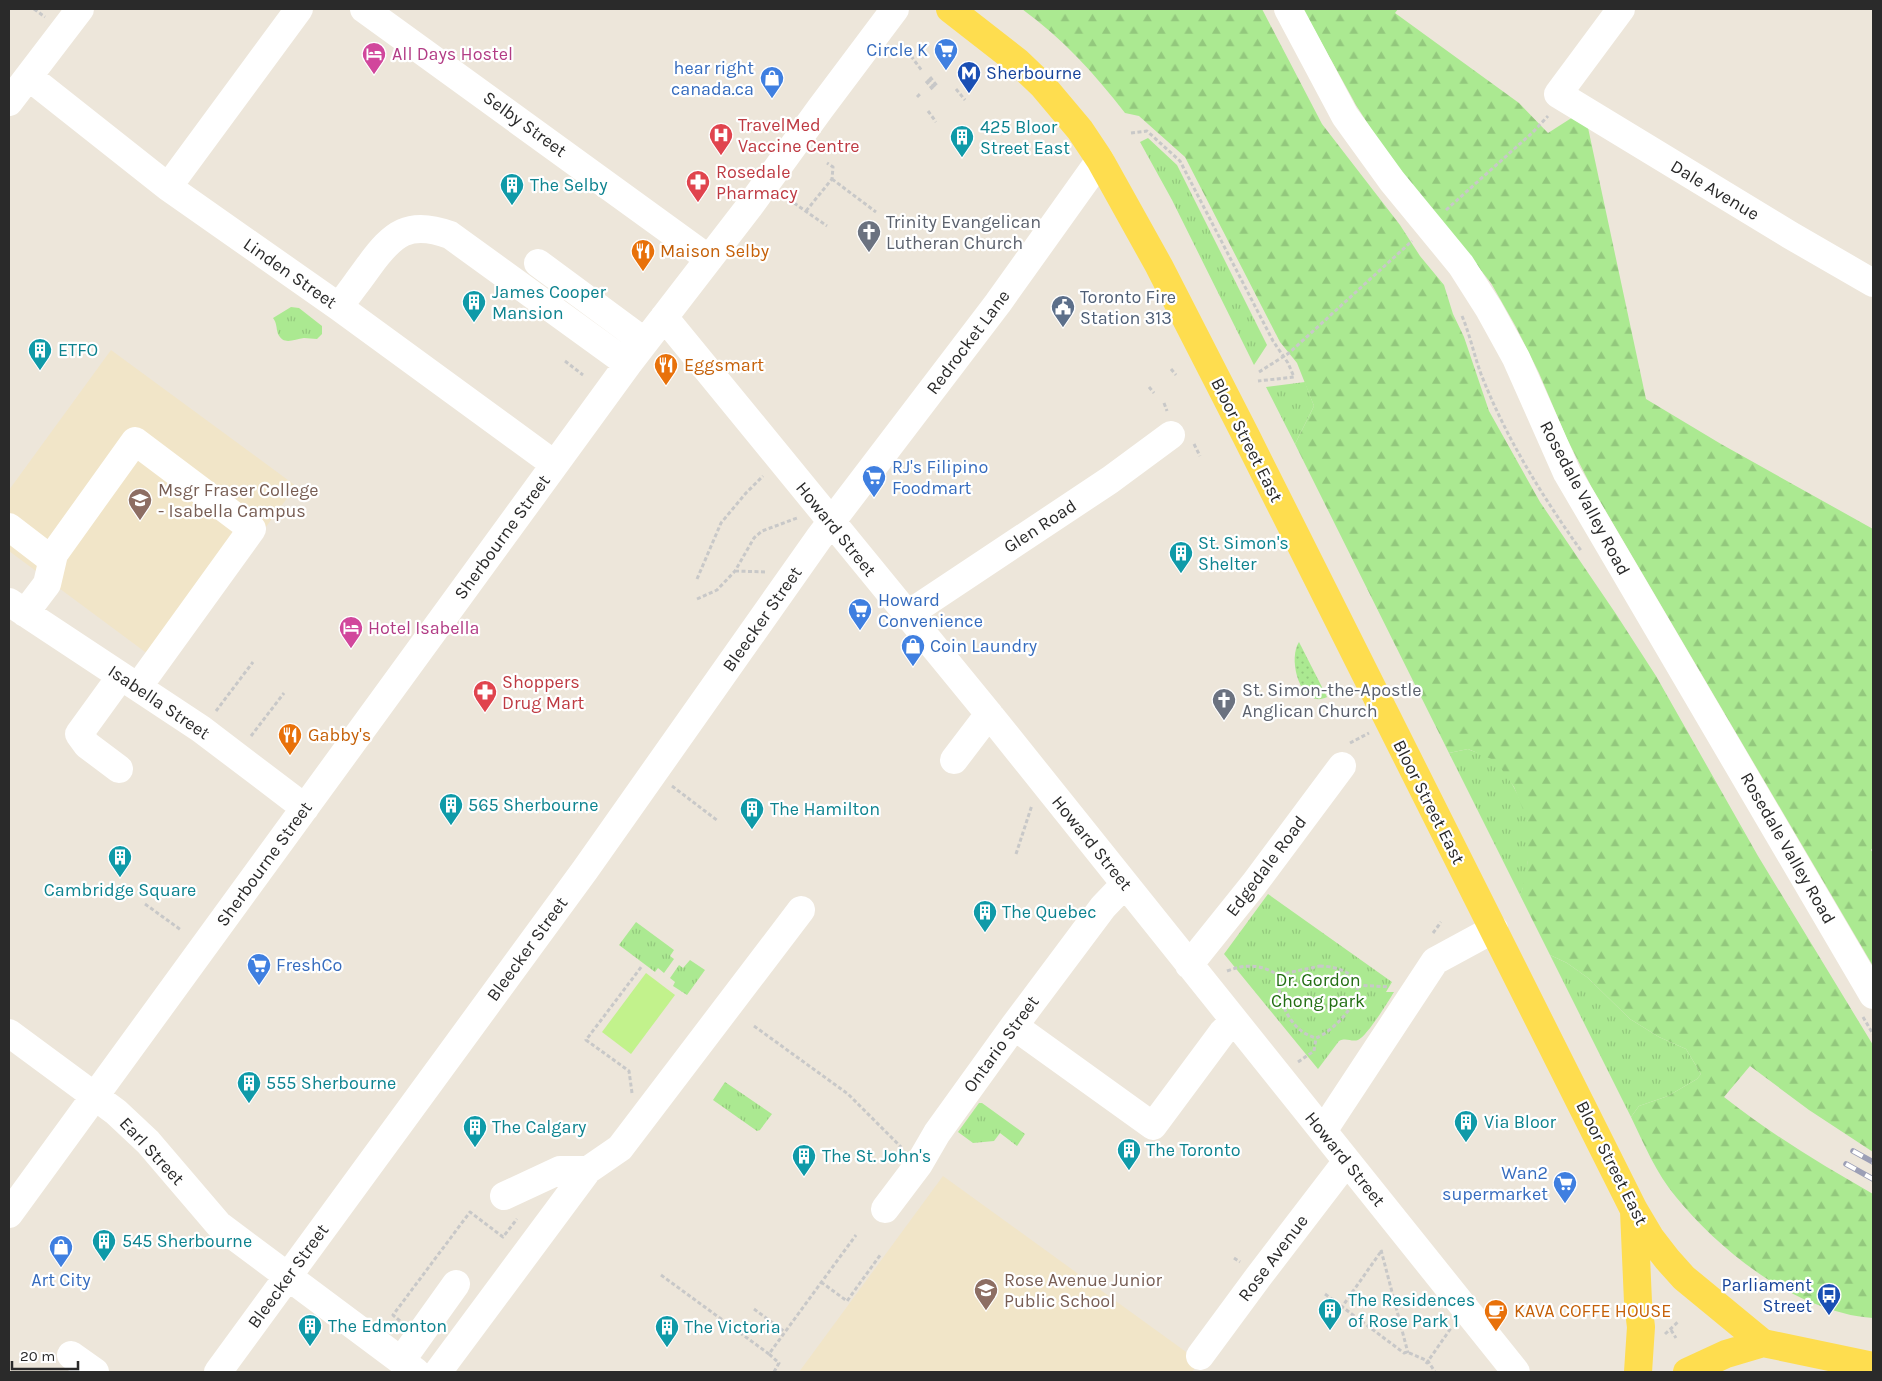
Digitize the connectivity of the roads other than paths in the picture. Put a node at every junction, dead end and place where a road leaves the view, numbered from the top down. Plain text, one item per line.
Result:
1 (80, 9) edge
2 (300, 9) edge
3 (364, 9) edge
4 (895, 9) edge
5 (950, 9) edge
6 (1288, 9) edge
7 (1621, 9) edge
8 (29, 77) junction
9 (9, 102) edge
10 (1100, 160) junction
11 (168, 187) junction
12 (709, 259) junction
13 (538, 264) dead end
14 (1873, 283) edge
15 (339, 307) junction
16 (664, 317) junction
17 (645, 342) junction
18 (628, 364) junction
19 (1171, 435) dead end
20 (554, 464) junction
21 (831, 522) junction
22 (9, 527) edge
23 (52, 560) junction
24 (17, 607) edge
25 (907, 615) junction
26 (129, 681) junction
27 (989, 714) junction
28 (954, 760) dead end
29 (1342, 766) dead end
30 (119, 769) dead end
31 (305, 808) junction
32 (1125, 884) junction
33 (801, 910) dead end
34 (1494, 929) junction
35 (1189, 964) junction
36 (1873, 995) edge
37 (1234, 1021) junction
38 (1014, 1026) junction
39 (9, 1033) edge
40 (94, 1097) junction
41 (1323, 1131) junction
42 (1347, 1161) junction
43 (588, 1170) junction
44 (504, 1196) dead end
45 (885, 1209) dead end
46 (1634, 1210) junction
47 (9, 1214) edge
48 (288, 1278) junction
49 (456, 1284) dead end
50 (1763, 1343) junction
51 (71, 1355) dead end
52 (1200, 1356) dead end
53 (1863, 1364) edge
54 (408, 1367) edge
55 (95, 1372) edge
56 (218, 1372) edge
57 (438, 1372) edge
58 (1516, 1372) edge
59 (1638, 1372) edge
60 (1687, 1372) edge

1 - 8 street
2 - 11 street
3 - 12 street, Selby Street
4 - 12 street, Sherbourne Street
5 - 10 main road, Bloor Street East
6 - 36 street, Rosedale Valley Road
7 - 14 street, Dale Avenue
8 - 9 street
8 - 11 street, Linden Street
10 - 21 street, Redrocket Lane
10 - 34 main road, Bloor Street East
11 - 15 street, Linden Street
12 - 16 street, Sherbourne Street
13 - 17 street
15 - 18 street
15 - 20 street, Linden Street
16 - 17 street, Sherbourne Street
16 - 21 street, Howard Street
17 - 18 street, Sherbourne Street
18 - 20 street, Sherbourne Street
19 - 25 street, Glen Road
20 - 31 street, Sherbourne Street
21 - 25 street, Howard Street
21 - 48 street, Bleecker Street
22 - 23 street
23 - 24 street
23 - 26 street
24 - 26 street, Isabella Street
25 - 27 street, Howard Street
26 - 30 street
26 - 31 street, Isabella Street
27 - 28 street
27 - 32 street, Howard Street
29 - 35 street, Edgedale Road
31 - 40 street, Sherbourne Street
32 - 35 street, Howard Street
32 - 38 street, Ontario Street
33 - 43 street
34 - 41 street
34 - 46 main road, Bloor Street East
35 - 37 street, Howard Street
37 - 38 street
37 - 41 street, Howard Street
38 - 45 street, Ontario Street
39 - 40 street, Earl Street
40 - 47 street, Sherbourne Street
40 - 48 street, Earl Street
41 - 42 street, Howard Street
42 - 52 street, Rose Avenue
42 - 58 street, Howard Street
43 - 44 street
43 - 57 street
46 - 50 main road, Bloor Street East
46 - 59 main road
48 - 54 street, Earl Street
48 - 56 street, Bleecker Street
49 - 54 street
50 - 53 main road, Bloor Street East
50 - 60 main road
51 - 55 street

